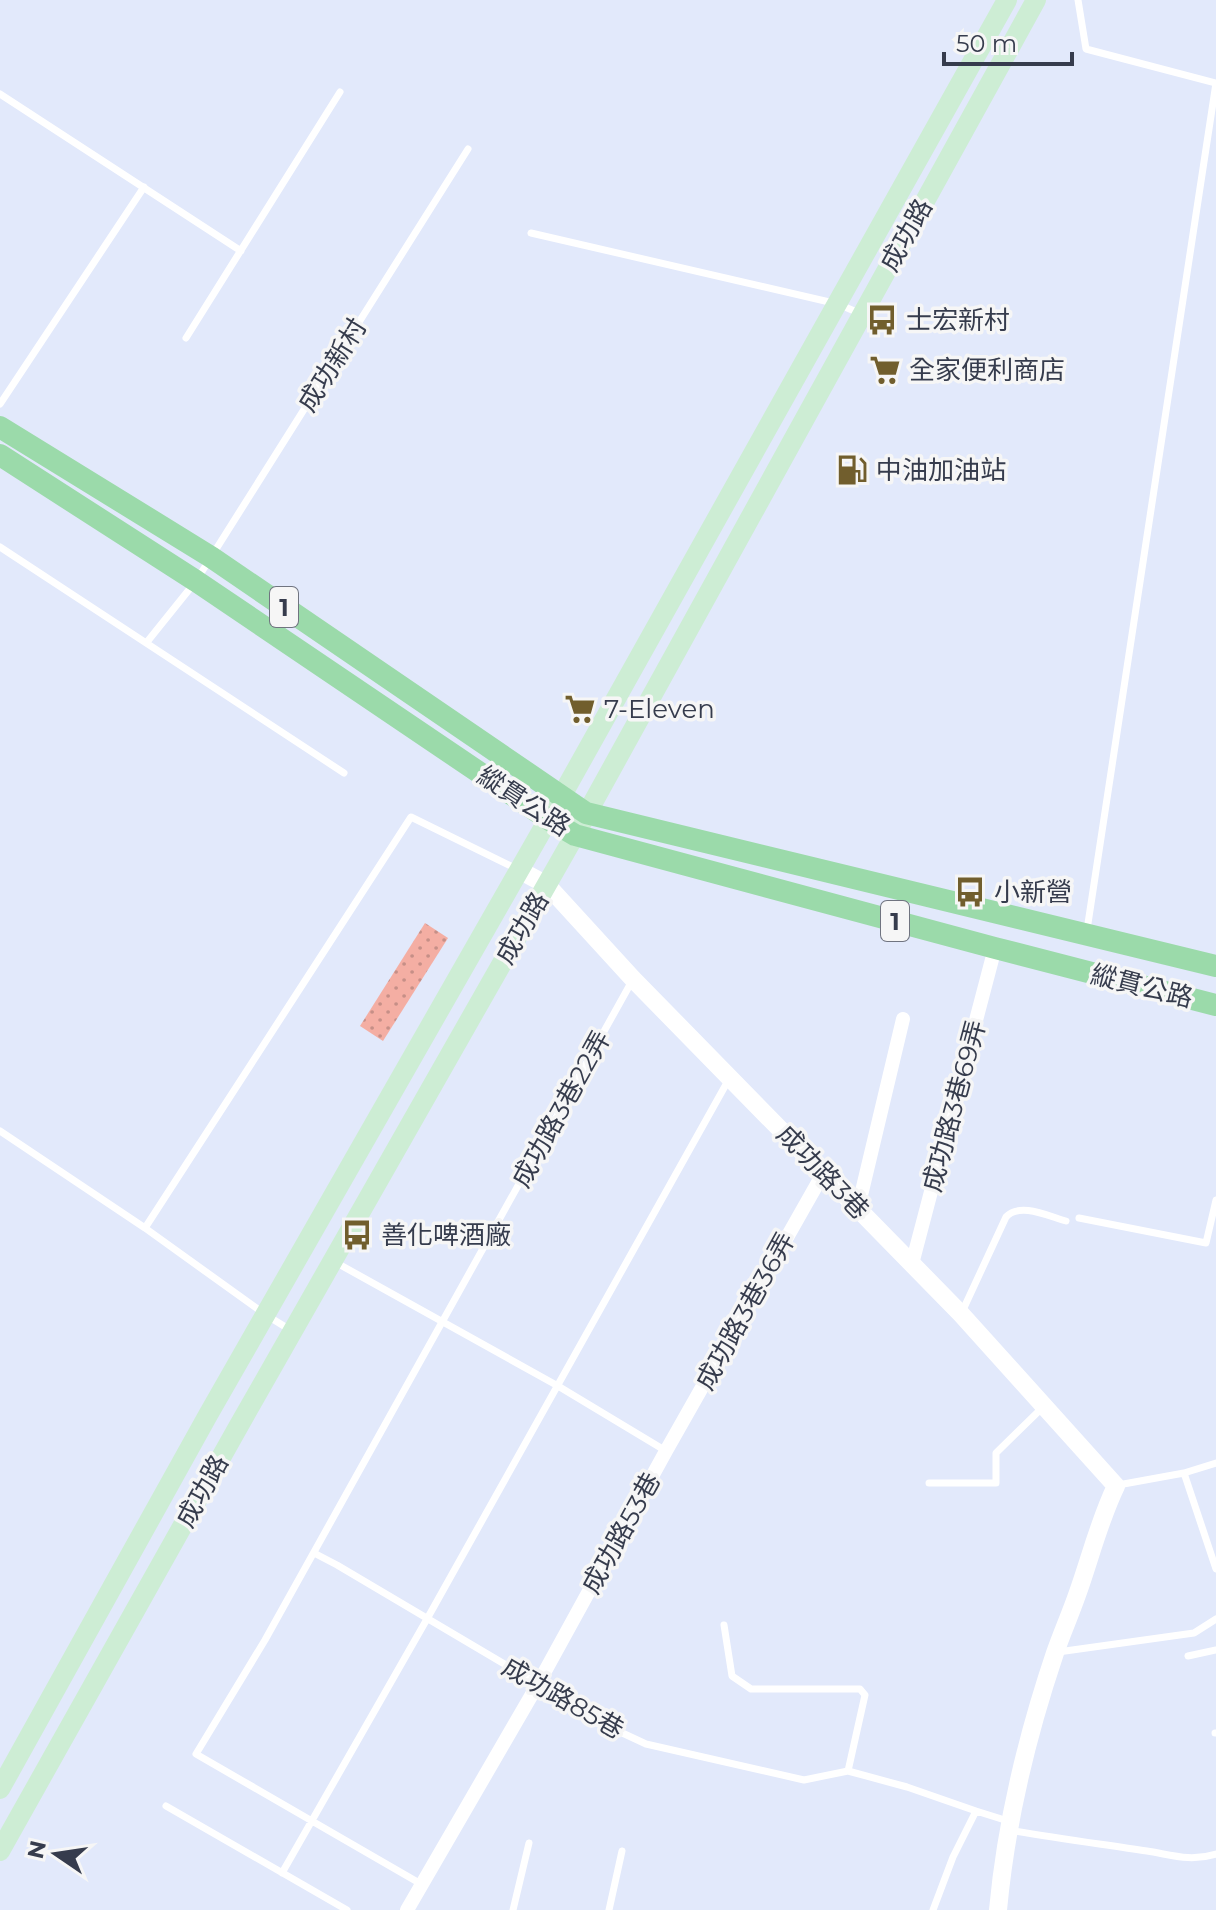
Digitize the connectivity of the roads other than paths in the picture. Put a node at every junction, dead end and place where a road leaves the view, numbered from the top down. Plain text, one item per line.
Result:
1 (1007, 0) edge
2 (1036, 0) edge
3 (1078, 0) edge
4 (340, 92) dead end
5 (0, 94) edge
6 (468, 149) dead end
7 (144, 187) junction
8 (531, 233) dead end
9 (241, 251) junction
10 (838, 304) junction
11 (862, 314) junction
12 (186, 338) dead end
13 (0, 404) edge
14 (0, 427) edge
15 (0, 455) edge
16 (0, 547) edge
17 (211, 557) junction
18 (196, 581) junction
19 (147, 642) junction
20 (344, 773) dead end
21 (561, 797) junction
22 (586, 813) junction
23 (548, 819) junction
24 (575, 835) junction
25 (519, 870) junction
26 (547, 885) junction
27 (1086, 934) junction
28 (995, 948) junction
29 (1216, 966) edge
30 (633, 979) junction
31 (1216, 1005) edge
32 (903, 1019) dead end
33 (731, 1077) junction
34 (0, 1131) edge
35 (824, 1172) junction
36 (1216, 1200) edge
37 (858, 1208) junction
38 (1079, 1218) dead end
39 (1066, 1221) dead end
40 (145, 1228) junction
41 (333, 1261) junction
42 (912, 1264) junction
43 (961, 1314) junction
44 (266, 1315) junction
45 (441, 1323) junction
46 (293, 1331) junction
47 (558, 1386) junction
48 (1045, 1406) junction
49 (666, 1451) junction
50 (1216, 1463) edge
51 (1184, 1473) junction
52 (929, 1483) dead end
53 (1116, 1486) junction
54 (314, 1553) junction
55 (1216, 1569) edge
56 (427, 1619) junction
57 (1216, 1619) edge
58 (724, 1625) dead end
59 (1216, 1650) edge
60 (1055, 1653) junction
61 (1188, 1656) dead end
62 (538, 1684) junction
63 (848, 1771) junction
64 (0, 1789) edge
65 (166, 1806) dead end
66 (976, 1811) junction
67 (312, 1821) junction
68 (1009, 1826) junction
69 (529, 1843) dead end
70 (0, 1851) edge
71 (622, 1851) dead end
72 (1216, 1854) edge
73 (282, 1873) junction
74 (422, 1885) junction
75 (347, 1910) edge
76 (407, 1910) edge
77 (513, 1910) edge
78 (609, 1910) edge
79 (933, 1910) edge
80 (998, 1910) edge

1 - 10 main road, 成功路
2 - 11 main road, 成功路
3 - 27 lane
4 - 9 lane
5 - 7 lane
6 - 17 lane, 成功新村
7 - 9 lane
7 - 13 lane
8 - 10 lane
9 - 12 lane
10 - 11 lane
10 - 21 main road, 成功路
11 - 22 main road, 成功路
14 - 17 main road, 縱貫公路 / 1
15 - 18 main road, 縱貫公路 / 1
16 - 19 lane
17 - 18 lane, 成功新村
17 - 21 main road, 縱貫公路 / 1
18 - 19 lane, 成功新村
18 - 23 main road, 縱貫公路 / 1
19 - 20 lane
21 - 22 main road, 縱貫公路 / 1
21 - 23 main road, 成功路
22 - 24 main road, 成功路
22 - 27 main road, 縱貫公路 / 1
23 - 24 main road, 縱貫公路 / 1
23 - 25 main road, 成功路
24 - 26 main road, 成功路
24 - 28 main road, 縱貫公路 / 1
25 - 26 street, 成功路3巷
25 - 40 lane
25 - 44 main road, 成功路
26 - 30 street, 成功路3巷
26 - 41 main road, 成功路
27 - 29 main road, 縱貫公路 / 1
28 - 31 main road, 縱貫公路 / 1
28 - 42 street, 成功路3巷69弄
30 - 33 street, 成功路3巷
30 - 45 lane, 成功路3巷22弄
32 - 37 street
33 - 35 street, 成功路3巷
33 - 47 lane
34 - 40 lane
35 - 37 street, 成功路3巷
35 - 49 street, 成功路3巷36弄
36 - 38 lane
37 - 42 street, 成功路3巷
39 - 43 lane
40 - 44 lane
41 - 45 lane, 成功路53巷
41 - 46 main road, 成功路
42 - 43 street, 成功路3巷
43 - 48 street, 成功路3巷
44 - 46 lane
44 - 64 main road, 成功路
45 - 47 lane, 成功路53巷
45 - 54 lane
46 - 70 main road, 成功路
47 - 49 lane, 成功路53巷
47 - 56 lane
48 - 52 lane
48 - 53 street, 成功路3巷
49 - 62 street, 成功路53巷
50 - 51 lane
51 - 53 lane
51 - 55 lane
53 - 60 street
54 - 56 lane, 成功路85巷
54 - 67 lane
56 - 62 lane, 成功路85巷
56 - 67 lane
57 - 60 lane
58 - 63 lane
59 - 61 lane
60 - 68 street
62 - 63 lane, 成功路85巷
62 - 74 street, 成功路53巷
63 - 66 lane
65 - 73 lane
66 - 68 lane
66 - 79 lane
67 - 73 lane
67 - 74 lane
68 - 72 lane
68 - 80 street
69 - 77 lane
71 - 78 lane
73 - 75 lane
74 - 76 street, 成功路53巷

